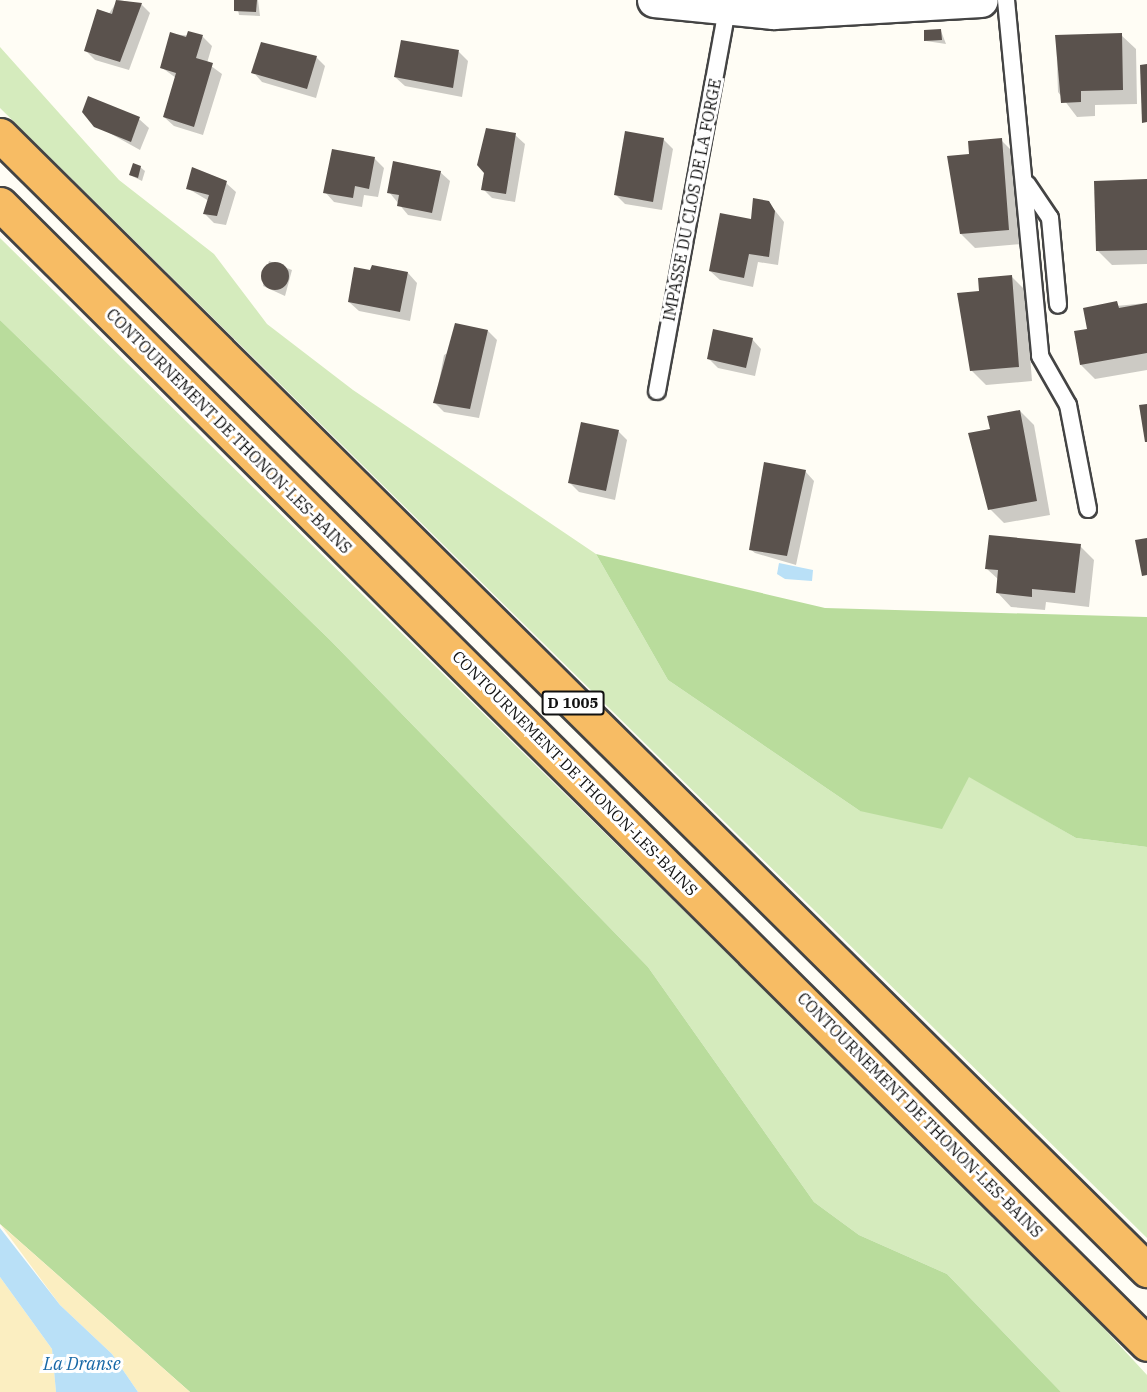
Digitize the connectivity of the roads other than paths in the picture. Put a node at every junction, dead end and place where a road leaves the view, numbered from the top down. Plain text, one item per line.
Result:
1 (654, 0) edge
2 (981, 0) edge
3 (1006, 0) edge
4 (728, 10) junction
5 (0, 135) edge
6 (1026, 183) junction
7 (0, 204) edge
8 (1058, 304) dead end
9 (657, 390) dead end
10 (1088, 508) dead end
11 (1147, 1270) edge
12 (1147, 1344) edge

1 - 4 street
2 - 4 street
3 - 6 lane
4 - 9 lane, IMPASSE DU CLOS DE LA FORGE
5 - 11 highway, D 1005
6 - 8 lane
6 - 10 lane
7 - 12 highway, CONTOURNEMENT DE THONON-LES-BAINS / D 1005

